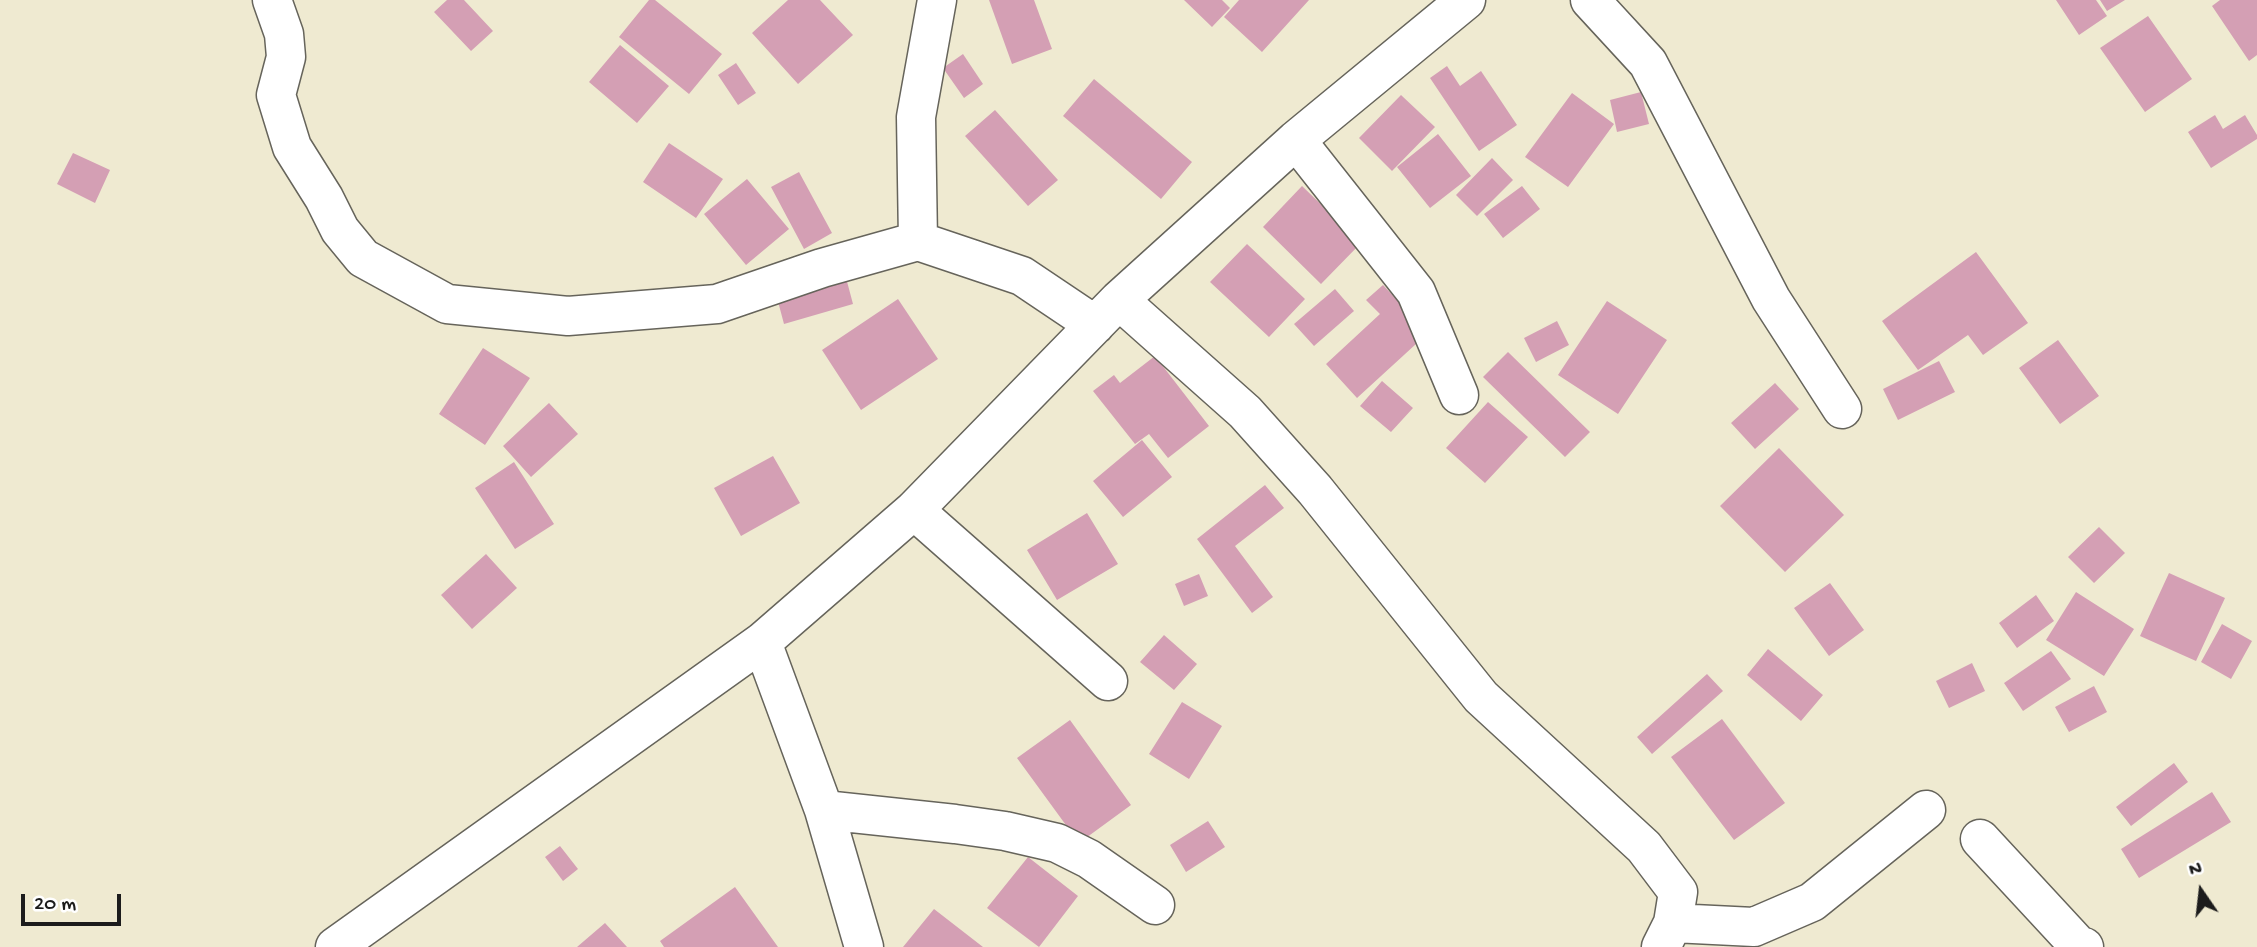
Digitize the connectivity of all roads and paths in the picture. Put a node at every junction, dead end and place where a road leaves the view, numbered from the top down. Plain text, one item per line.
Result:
1 (272, 0) edge
2 (937, 0) edge
3 (1466, 0) edge
4 (1590, 0) edge
5 (1296, 140) junction
6 (918, 241) junction
7 (1107, 313) junction
8 (1459, 395) dead end
9 (1842, 409) dead end
10 (914, 510) junction
11 (762, 642) junction
12 (1108, 681) dead end
13 (824, 810) junction
14 (1926, 810) dead end
15 (1980, 839) dead end
16 (1155, 905) dead end
17 (1667, 935) edge
18 (335, 947) edge
19 (864, 947) edge
20 (2084, 947) edge

1 - 6 street
2 - 6 street
3 - 5 street
4 - 9 street
5 - 7 street
5 - 8 street
6 - 7 street
7 - 10 street
7 - 17 street
10 - 11 street
10 - 12 street
11 - 13 street
11 - 18 street
13 - 16 street
13 - 19 street
14 - 17 street
15 - 20 street

